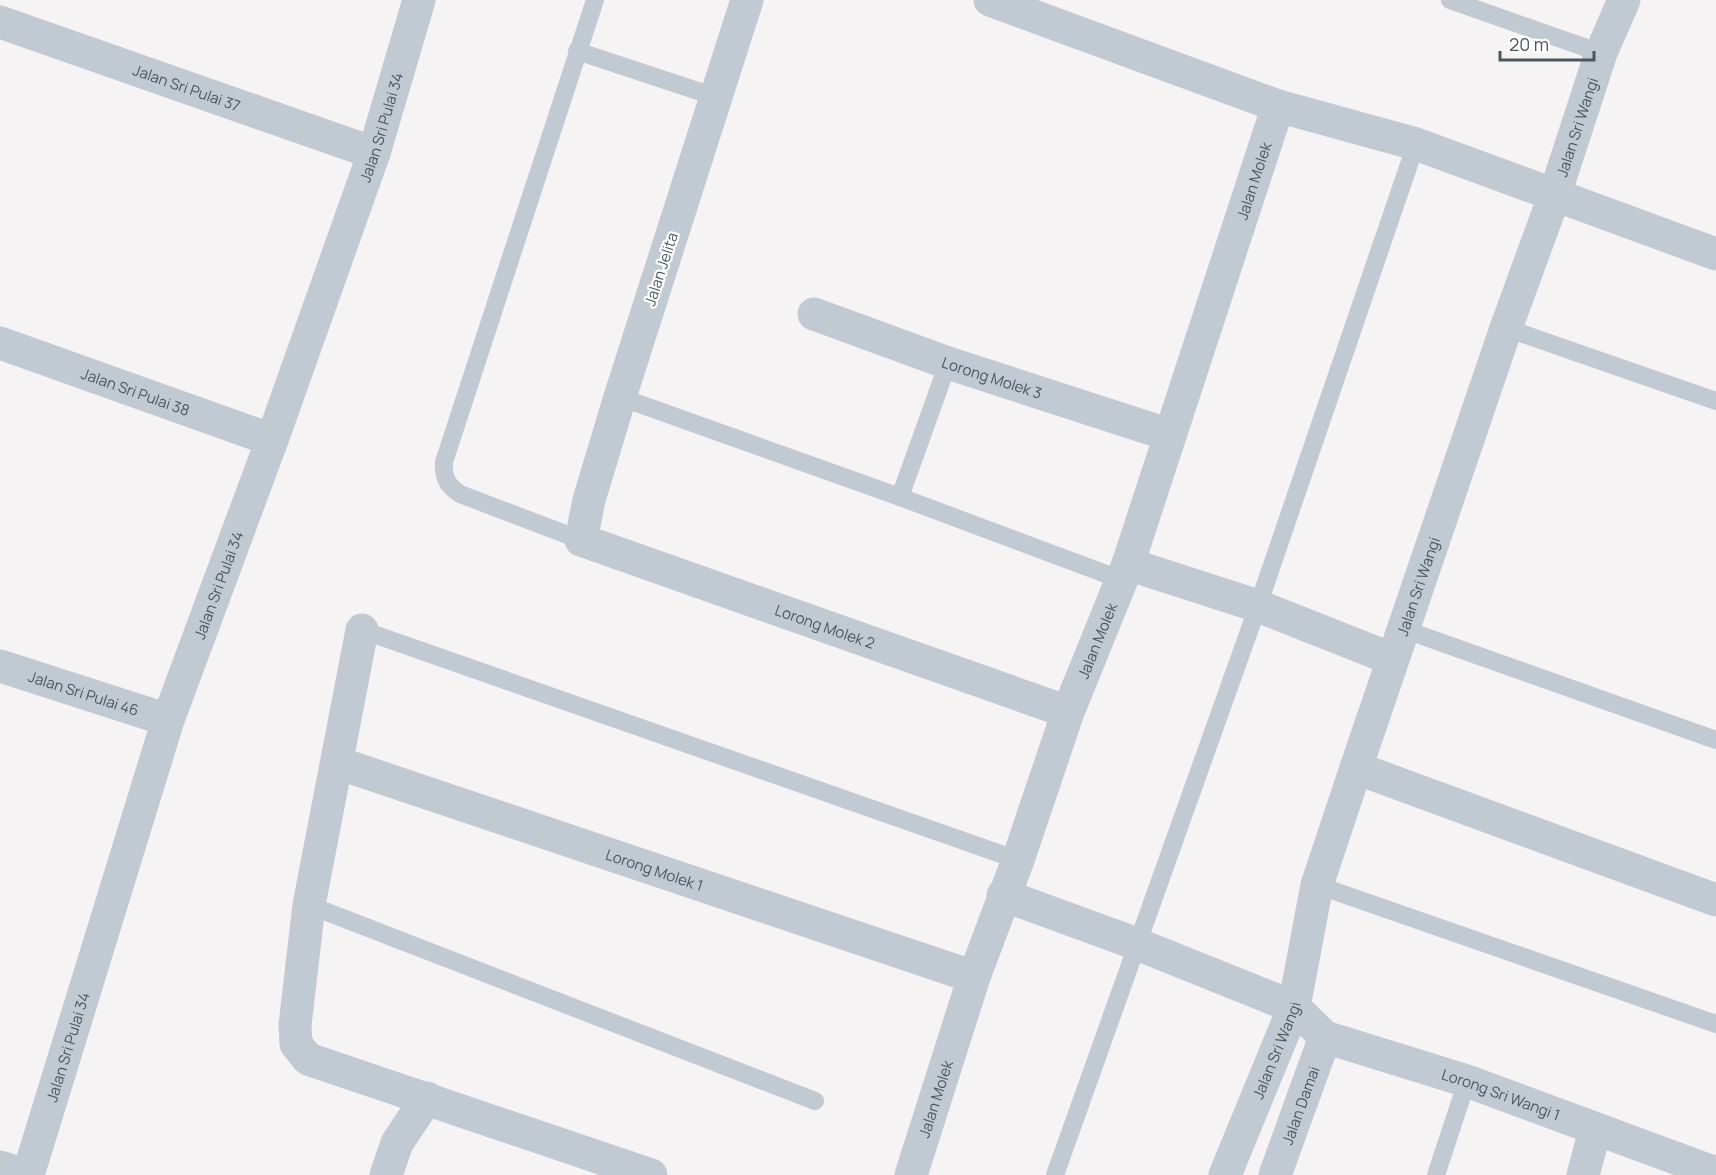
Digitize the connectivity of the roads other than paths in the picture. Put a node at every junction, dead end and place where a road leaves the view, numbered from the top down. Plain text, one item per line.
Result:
1 (419, 0) edge
2 (595, 0) edge
3 (747, 0) edge
4 (1450, 0) edge
5 (1624, 0) edge
6 (1010, 3) edge
7 (1487, 4) edge
8 (0, 22) edge
9 (577, 51) junction
10 (1601, 53) junction
11 (716, 97) junction
12 (1278, 106) junction
13 (1416, 144) junction
14 (374, 153) junction
15 (1555, 194) junction
16 (1716, 254) edge
17 (814, 314) dead end
18 (1506, 328) junction
19 (0, 343) edge
20 (948, 363) junction
21 (620, 397) junction
22 (1716, 400) edge
23 (1170, 435) junction
24 (272, 440) junction
25 (900, 497) junction
26 (581, 540) junction
27 (1125, 572) junction
28 (1258, 606) junction
29 (362, 630) joint
30 (1398, 644) junction
31 (0, 666) edge
32 (1068, 712) junction
33 (168, 720) junction
34 (1716, 740) edge
35 (338, 763) junction
36 (1356, 768) junction
37 (1018, 860) junction
38 (1317, 885) junction
39 (1003, 895) junction
40 (1716, 900) edge
41 (309, 904) junction
42 (1137, 944) junction
43 (974, 977) junction
44 (1293, 1006) junction
45 (1716, 1024) edge
46 (1325, 1037) junction
47 (1467, 1081) junction
48 (428, 1098) junction
49 (815, 1101) dead end
50 (1595, 1130) junction
51 (0, 1167) edge
52 (1716, 1173) edge
53 (26, 1175) edge
54 (386, 1175) edge
55 (651, 1175) edge
56 (911, 1175) edge
57 (1054, 1175) edge
58 (1225, 1175) edge
59 (1275, 1175) edge
60 (1437, 1175) edge
61 (1583, 1175) edge

1 - 14 street, Jalan Sri Pulai 34
2 - 9 lane
3 - 11 street, Jalan Jelita
4 - 7 lane
5 - 10 street, Jalan Sri Wangi
6 - 12 street
7 - 10 lane
8 - 14 street, Jalan Sri Pulai 37
9 - 11 lane
9 - 26 lane
10 - 15 street, Jalan Sri Wangi
11 - 21 street, Jalan Jelita
12 - 13 street
12 - 23 street, Jalan Molek
13 - 15 street
13 - 28 lane
14 - 24 street, Jalan Sri Pulai 34
15 - 16 street
15 - 18 street, Jalan Sri Wangi
17 - 20 street, Lorong Molek 3
18 - 22 lane
18 - 30 street, Jalan Sri Wangi
19 - 24 street, Jalan Sri Pulai 38
20 - 23 street, Lorong Molek 3
20 - 25 lane
21 - 25 lane
21 - 26 street, Jalan Jelita
23 - 27 street, Jalan Molek
24 - 33 street, Jalan Sri Pulai 34
25 - 27 lane
26 - 32 street, Lorong Molek 2
27 - 28 street
27 - 32 street, Jalan Molek
28 - 30 street
28 - 42 lane
29 - 35 street
29 - 37 lane
30 - 34 lane
30 - 36 street, Jalan Sri Wangi
31 - 33 street, Jalan Sri Pulai 46
32 - 37 street, Jalan Molek
33 - 53 street, Jalan Sri Pulai 34
35 - 41 street
35 - 43 street, Lorong Molek 1
36 - 38 street, Jalan Sri Wangi
36 - 40 street
37 - 39 street, Jalan Molek
38 - 44 street, Jalan Sri Wangi
38 - 45 lane
39 - 42 street
39 - 43 street, Jalan Molek
41 - 48 street
41 - 49 lane
42 - 44 street
42 - 57 lane
43 - 56 street, Jalan Molek
44 - 46 street, Lorong Sri Wangi 1
44 - 58 street, Jalan Sri Wangi
46 - 47 street, Lorong Sri Wangi 1
46 - 59 street, Jalan Damai
47 - 50 street, Lorong Sri Wangi 1
47 - 60 lane
48 - 54 street
48 - 55 street
50 - 52 street, Lorong Sri Wangi 1
50 - 61 street
51 - 53 street

